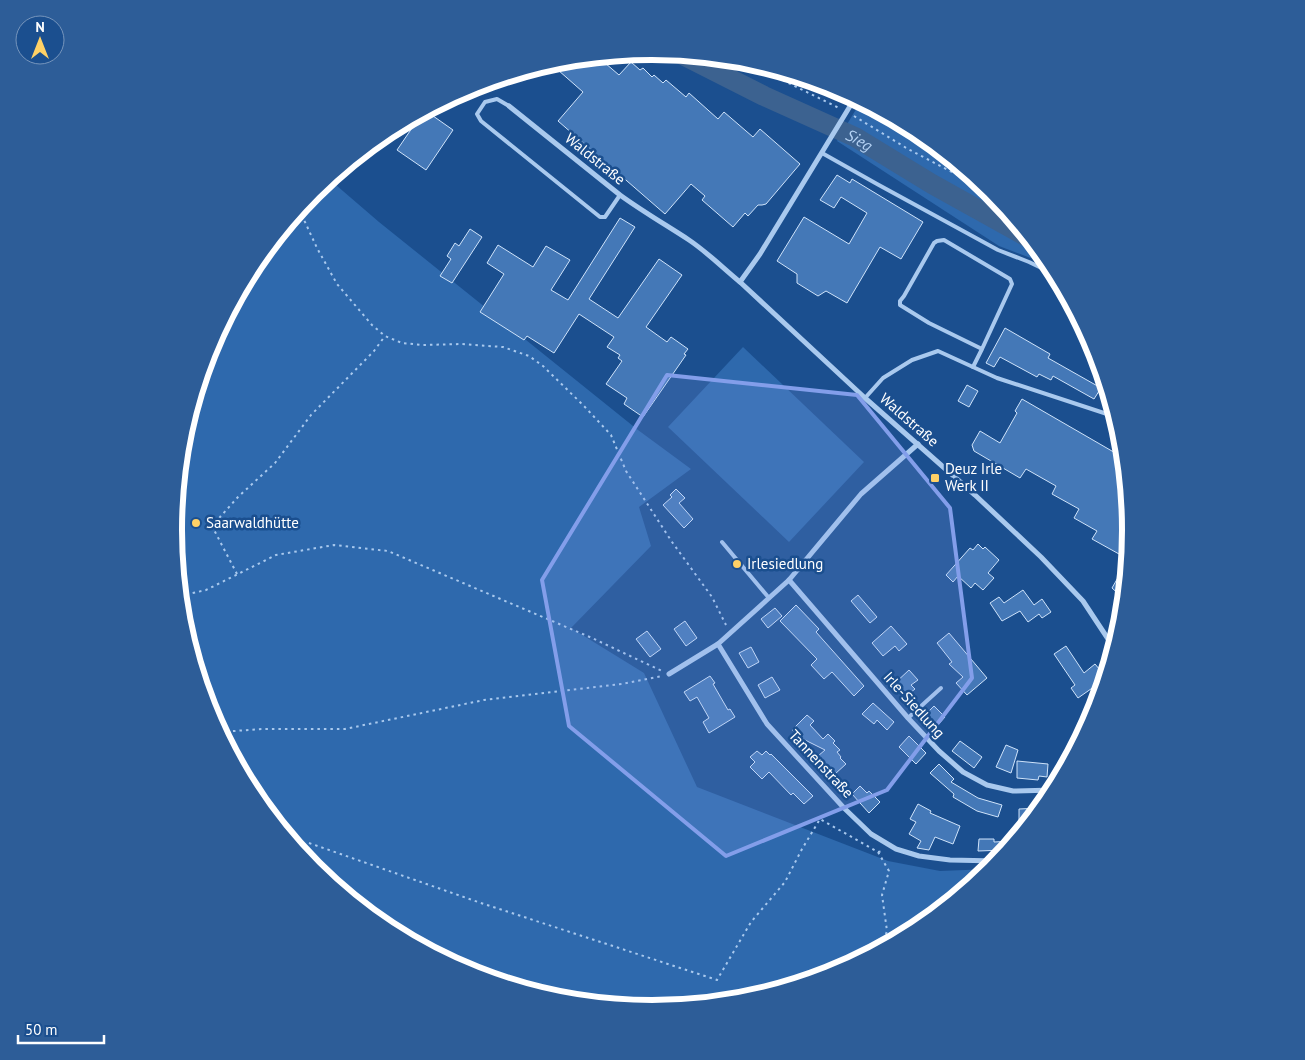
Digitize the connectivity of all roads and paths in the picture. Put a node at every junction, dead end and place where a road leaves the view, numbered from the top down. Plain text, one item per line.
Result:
1 (775, 76) edge
2 (851, 104) edge
3 (509, 106) joint
4 (847, 112) junction
5 (822, 153) junction
6 (963, 178) edge
7 (620, 195) junction
8 (303, 216) edge
9 (1042, 267) edge
10 (740, 282) junction
11 (385, 336) junction
12 (982, 349) junction
13 (973, 367) junction
14 (865, 398) junction
15 (1107, 414) edge
16 (918, 444) junction
17 (722, 542) dead end
18 (238, 574) junction
19 (789, 580) junction
20 (188, 594) edge
21 (769, 598) junction
22 (730, 634) junction
23 (1109, 640) edge
24 (718, 644) junction
25 (669, 674) junction
26 (941, 688) dead end
27 (908, 718) junction
28 (228, 731) edge
29 (1043, 790) edge
30 (309, 843) dead end
31 (896, 849) junction
32 (878, 852) junction
33 (986, 861) edge
34 (885, 938) edge

1 - 4 path
2 - 4 street
3 - 7 street, Waldstraße
3 - 7 lane
4 - 5 street
4 - 6 path
5 - 9 lane
5 - 10 street
7 - 10 street, Waldstraße
8 - 11 path
10 - 14 street, Waldstraße
11 - 18 path
11 - 22 path
12 - 12 lane
12 - 13 lane
13 - 14 lane
13 - 15 lane
14 - 16 street, Waldstraße
16 - 19 street
16 - 23 street, Waldstraße
17 - 21 lane
18 - 20 path
18 - 25 path
19 - 21 street
19 - 27 street, Irle-Siedlung
21 - 22 street
22 - 24 street
24 - 25 street
24 - 31 street, Tannenstraße
25 - 28 path
26 - 27 lane
27 - 29 street, Irle-Siedlung
30 - 32 path
31 - 32 path
31 - 33 street, Tannenstraße
32 - 34 path

